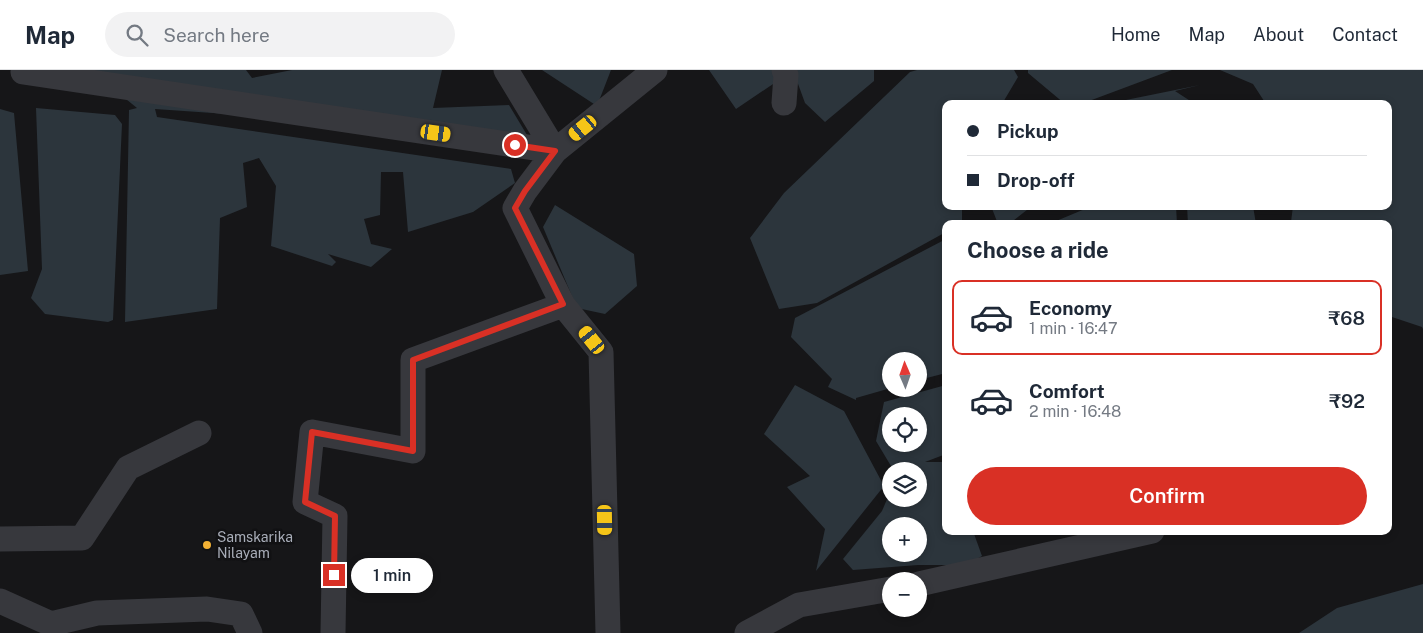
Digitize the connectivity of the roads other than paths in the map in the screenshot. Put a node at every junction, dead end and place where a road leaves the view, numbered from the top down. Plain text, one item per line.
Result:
1 (506, 70) edge
2 (654, 70) edge
3 (784, 70) edge
4 (23, 72) dead end
5 (784, 103) dead end
6 (555, 151) junction
7 (563, 304) junction
8 (199, 433) dead end
9 (1134, 535) edge
10 (0, 539) edge
11 (927, 582) edge
12 (882, 591) edge
13 (0, 601) edge
14 (250, 633) edge
15 (333, 633) edge
16 (608, 633) edge
17 (747, 633) edge

1 - 6 street
2 - 6 street
3 - 5 street
4 - 6 street
6 - 7 street
7 - 15 street
7 - 16 street
8 - 10 street
9 - 11 street
12 - 17 street
13 - 14 street

